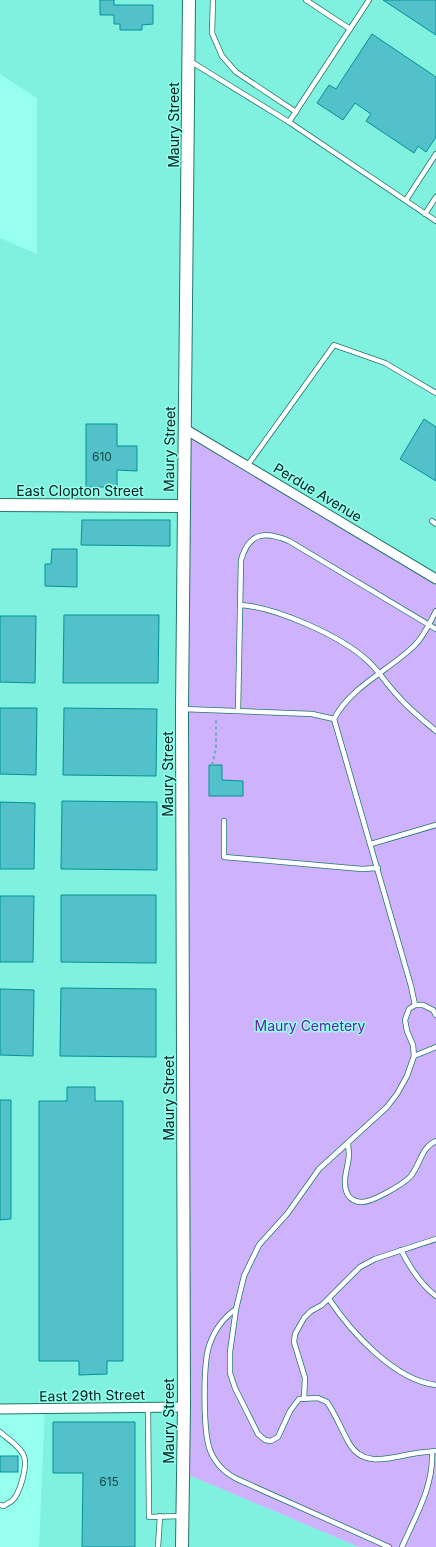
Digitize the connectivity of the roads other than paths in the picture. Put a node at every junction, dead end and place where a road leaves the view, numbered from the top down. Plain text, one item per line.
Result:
1 (189, 0) edge
2 (213, 0) edge
3 (306, 0) edge
4 (369, 0) edge
5 (350, 30) junction
6 (188, 60) junction
7 (296, 112) junction
8 (289, 122) junction
9 (436, 154) edge
10 (436, 197) edge
11 (406, 200) junction
12 (425, 214) junction
13 (436, 221) edge
14 (436, 393) edge
15 (185, 429) junction
16 (247, 466) junction
17 (0, 505) edge
18 (184, 506) junction
19 (436, 579) edge
20 (240, 605) junction
21 (436, 611) edge
22 (428, 624) junction
23 (436, 629) edge
24 (379, 675) junction
25 (182, 709) junction
26 (238, 711) junction
27 (334, 719) junction
28 (436, 731) edge
29 (224, 821) dead end
30 (436, 825) edge
31 (371, 844) junction
32 (378, 868) junction
33 (415, 1005) junction
34 (436, 1015) edge
35 (436, 1047) edge
36 (414, 1056) junction
37 (436, 1141) edge
38 (348, 1143) junction
39 (436, 1239) edge
40 (401, 1250) junction
41 (436, 1296) edge
42 (329, 1299) junction
43 (236, 1309) junction
44 (436, 1385) edge
45 (304, 1399) junction
46 (184, 1407) junction
47 (148, 1408) junction
48 (0, 1410) edge
49 (0, 1432) edge
50 (434, 1451) edge
51 (0, 1505) edge
52 (160, 1516) junction
53 (183, 1516) junction
54 (158, 1547) edge
55 (182, 1547) edge
56 (389, 1547) edge
57 (402, 1547) edge

1 - 6 street, Maury Street
2 - 7 lane
3 - 5 lane
4 - 5 lane
5 - 7 lane
6 - 8 lane
6 - 15 street, Maury Street
7 - 8 lane
8 - 11 lane
9 - 11 lane
10 - 12 lane
11 - 12 lane
12 - 13 lane
14 - 16 lane
15 - 16 street, Perdue Avenue
15 - 18 street, Maury Street
16 - 19 street, Perdue Avenue
17 - 18 street, East Clopton Street
18 - 25 street, Maury Street
20 - 22 lane
20 - 24 lane
20 - 26 lane
21 - 22 lane
22 - 23 lane
22 - 24 lane
24 - 27 lane
24 - 28 lane
25 - 26 lane
25 - 46 street, Maury Street
26 - 27 lane
27 - 31 lane
29 - 32 lane
30 - 31 lane
31 - 32 lane
32 - 33 lane
33 - 34 lane
33 - 36 lane
35 - 36 lane
36 - 38 lane
37 - 38 lane
38 - 43 lane
39 - 40 lane
40 - 41 lane
40 - 42 lane
42 - 44 lane
42 - 45 lane
43 - 45 lane
43 - 56 lane
45 - 50 lane
46 - 47 street, East 29th Street
46 - 53 street, Maury Street
47 - 48 street, East 29th Street
47 - 52 lane
49 - 51 lane
50 - 57 lane
52 - 53 lane
52 - 54 lane
53 - 55 street, Maury Street

